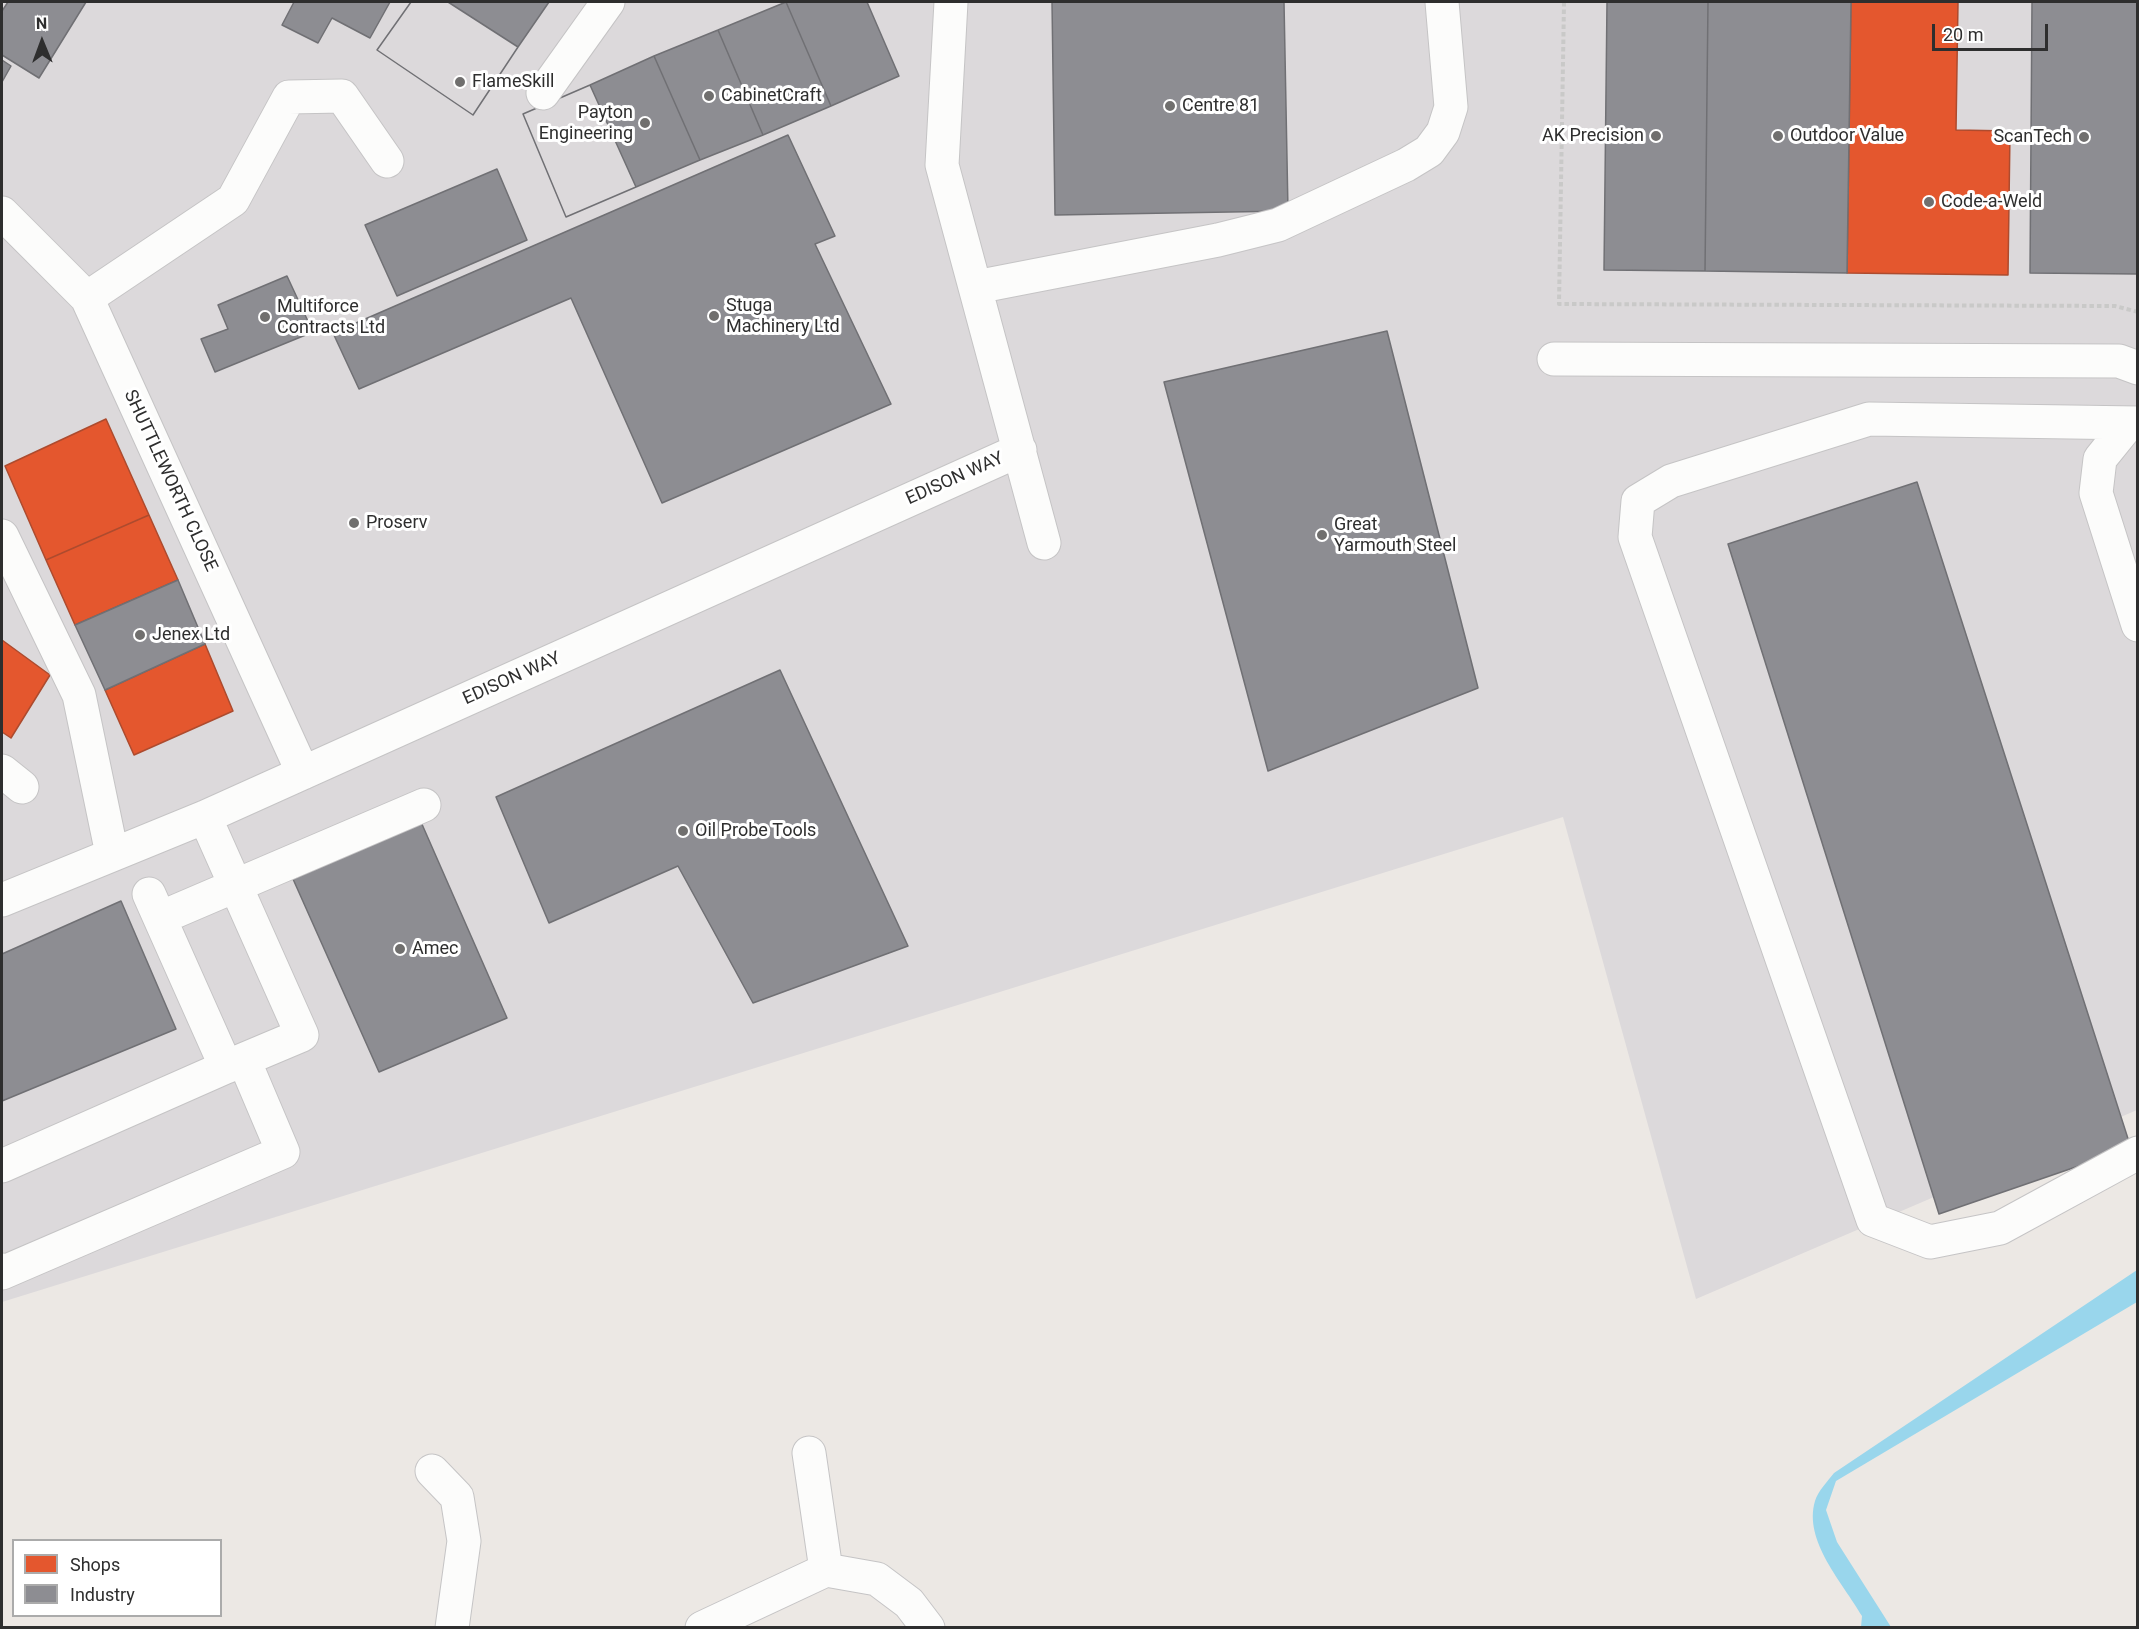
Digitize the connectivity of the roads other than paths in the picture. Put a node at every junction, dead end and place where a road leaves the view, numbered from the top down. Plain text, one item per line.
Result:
1 (608, 2) edge
2 (951, 2) edge
3 (1442, 2) edge
4 (543, 93) dead end
5 (387, 161) dead end
6 (2, 213) edge
7 (976, 287) junction
8 (87, 298) junction
9 (1554, 359) dead end
10 (2138, 368) edge
11 (2133, 423) edge
12 (1020, 450) junction
13 (2, 536) edge
14 (1044, 543) dead end
15 (2138, 626) edge
16 (303, 773) junction
17 (424, 806) dead end
18 (205, 817) junction
19 (112, 854) junction
20 (237, 886) junction
21 (2, 900) edge
22 (235, 1064) junction
23 (2138, 1153) edge
24 (2, 1166) edge
25 (2, 1270) edge
26 (809, 1453) dead end
27 (432, 1471) dead end
28 (826, 1570) junction
29 (452, 1628) edge
30 (702, 1628) edge
31 (928, 1628) edge

1 - 4 street
2 - 7 street, EDISON WAY
3 - 7 street
5 - 8 street
6 - 8 street, SHUTTLEWORTH CLOSE
7 - 12 street, EDISON WAY
8 - 16 street, SHUTTLEWORTH CLOSE
9 - 10 street
11 - 15 street
11 - 23 street
12 - 14 street, EDISON WAY
12 - 16 street, EDISON WAY
13 - 19 street
16 - 18 street, EDISON WAY
17 - 20 street
18 - 19 street, EDISON WAY
18 - 20 street
19 - 21 street, EDISON WAY
20 - 22 street
20 - 22 street
22 - 24 street
22 - 25 street
26 - 28 street
27 - 29 street
28 - 30 street
28 - 31 street

